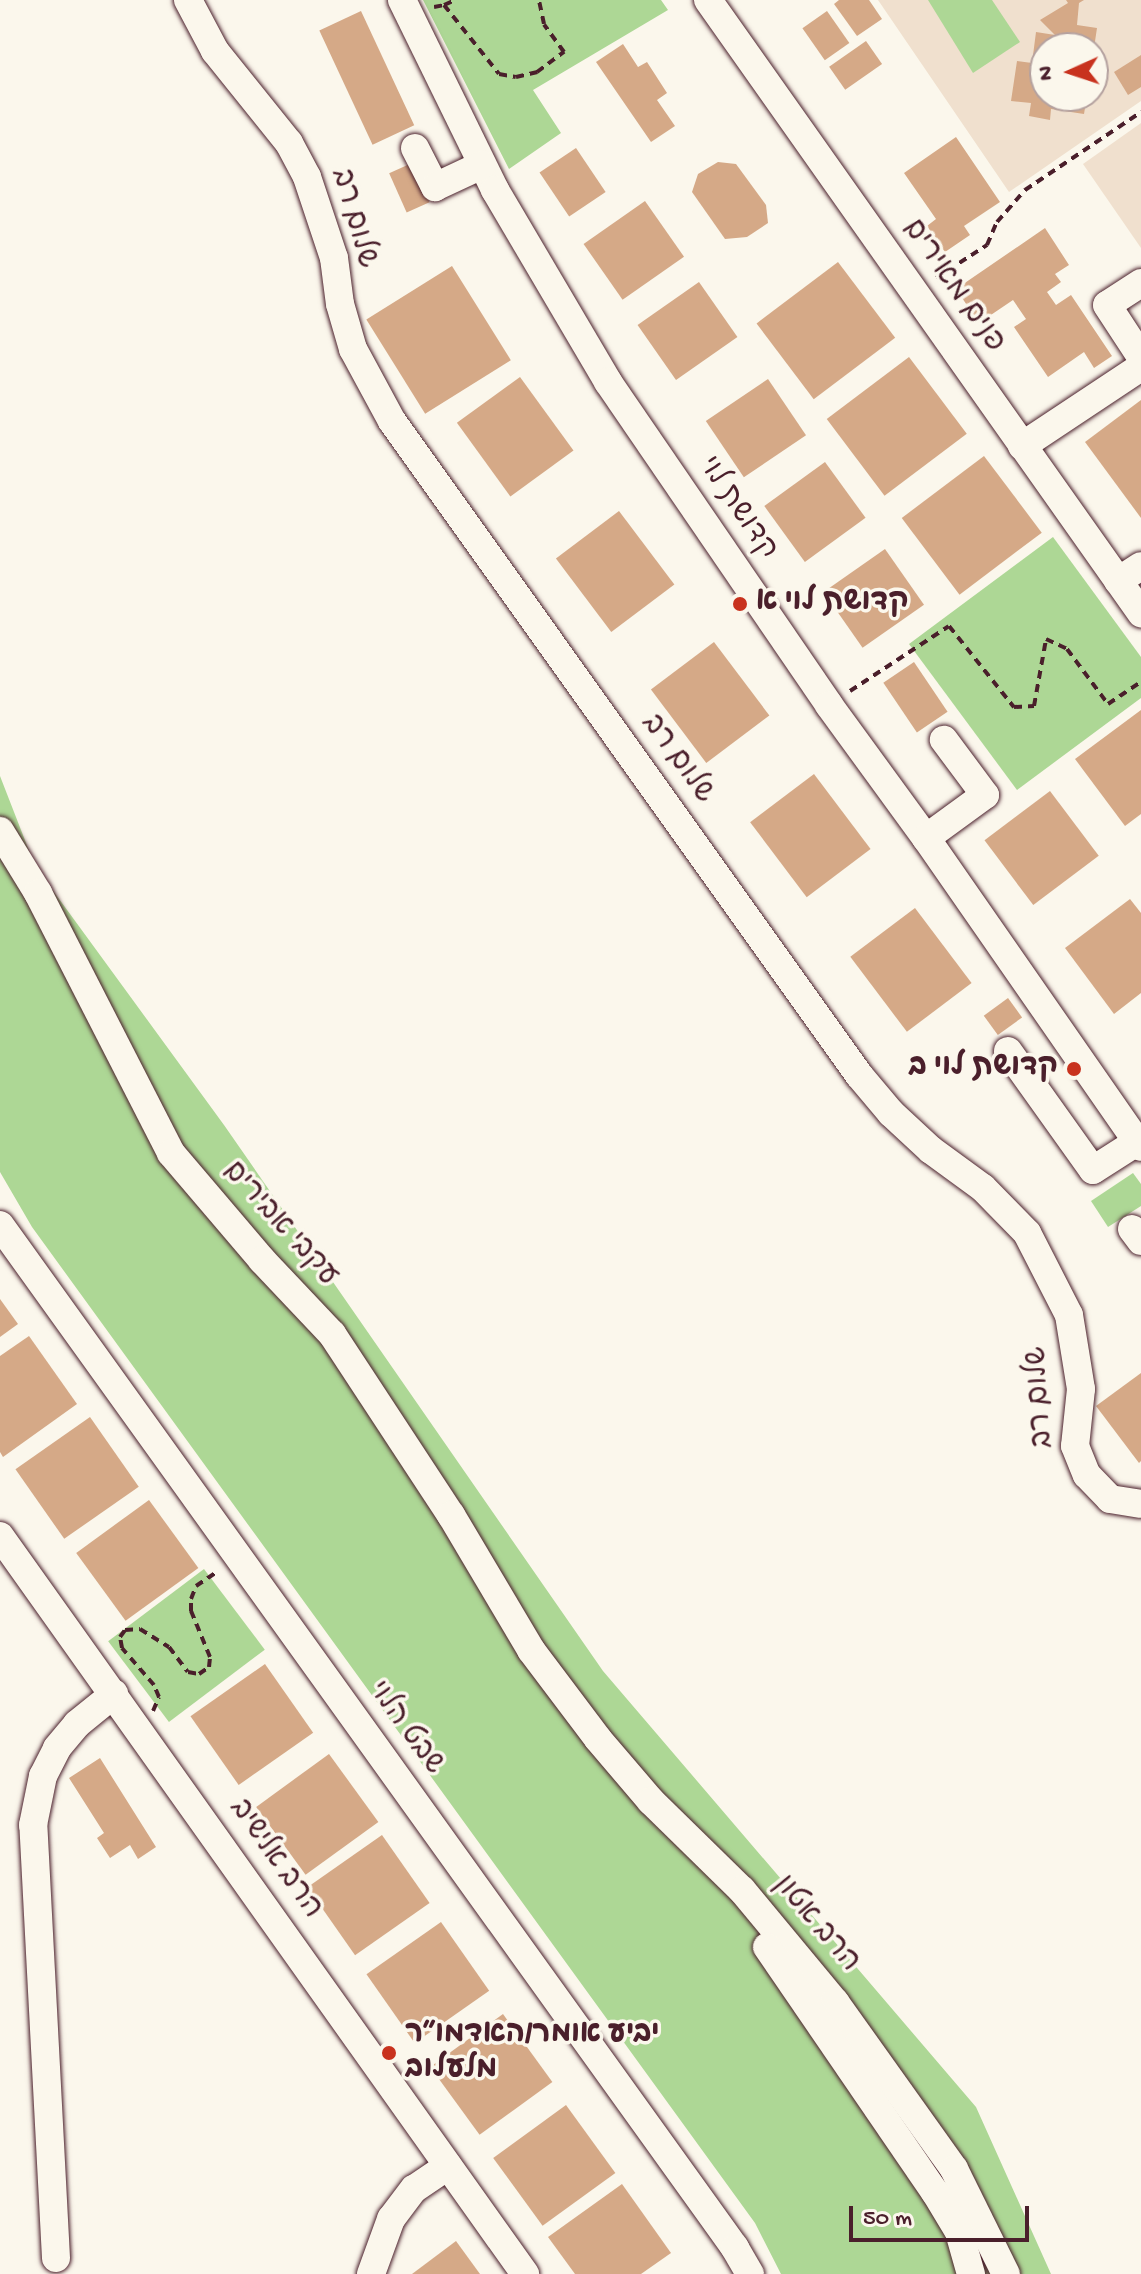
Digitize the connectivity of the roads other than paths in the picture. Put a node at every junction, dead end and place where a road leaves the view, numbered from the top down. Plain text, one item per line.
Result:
1 (188, 0) edge
2 (708, 0) edge
3 (406, 7) edge
4 (415, 148) dead end
5 (482, 165) junction
6 (1141, 283) edge
7 (1141, 357) edge
8 (1141, 367) edge
9 (1022, 446) junction
10 (1130, 574) edge
11 (1141, 613) edge
12 (944, 740) dead end
13 (0, 831) edge
14 (926, 838) junction
15 (1008, 1051) dead end
16 (1139, 1144) edge
17 (0, 1225) edge
18 (1141, 1504) edge
19 (0, 1536) edge
20 (531, 1650) joint
21 (114, 1694) junction
22 (742, 1890) junction
23 (448, 2166) junction
24 (56, 2258) dead end
25 (371, 2274) edge
26 (525, 2274) edge
27 (750, 2274) edge
28 (971, 2274) edge
29 (1006, 2274) edge

1 - 18 street, שלום רב
2 - 9 street, פנים מאירים
3 - 5 street, קדושת לוי
4 - 5 street
5 - 14 street, קדושת לוי
6 - 7 street
8 - 9 street
9 - 10 street, פנים מאירים
10 - 11 street, פנים מאירים
12 - 14 street
13 - 20 street, עקבי אבירים
14 - 16 street, קדושת לוי
15 - 16 street
17 - 27 street, שבט הלוי
19 - 21 street, הרב אלישיב
20 - 22 street, הרב אטון
21 - 23 street, הרב אלישיב
21 - 24 street
22 - 28 street
22 - 29 street, הרב אטון
23 - 25 street
23 - 26 street, הרב אלישיב

